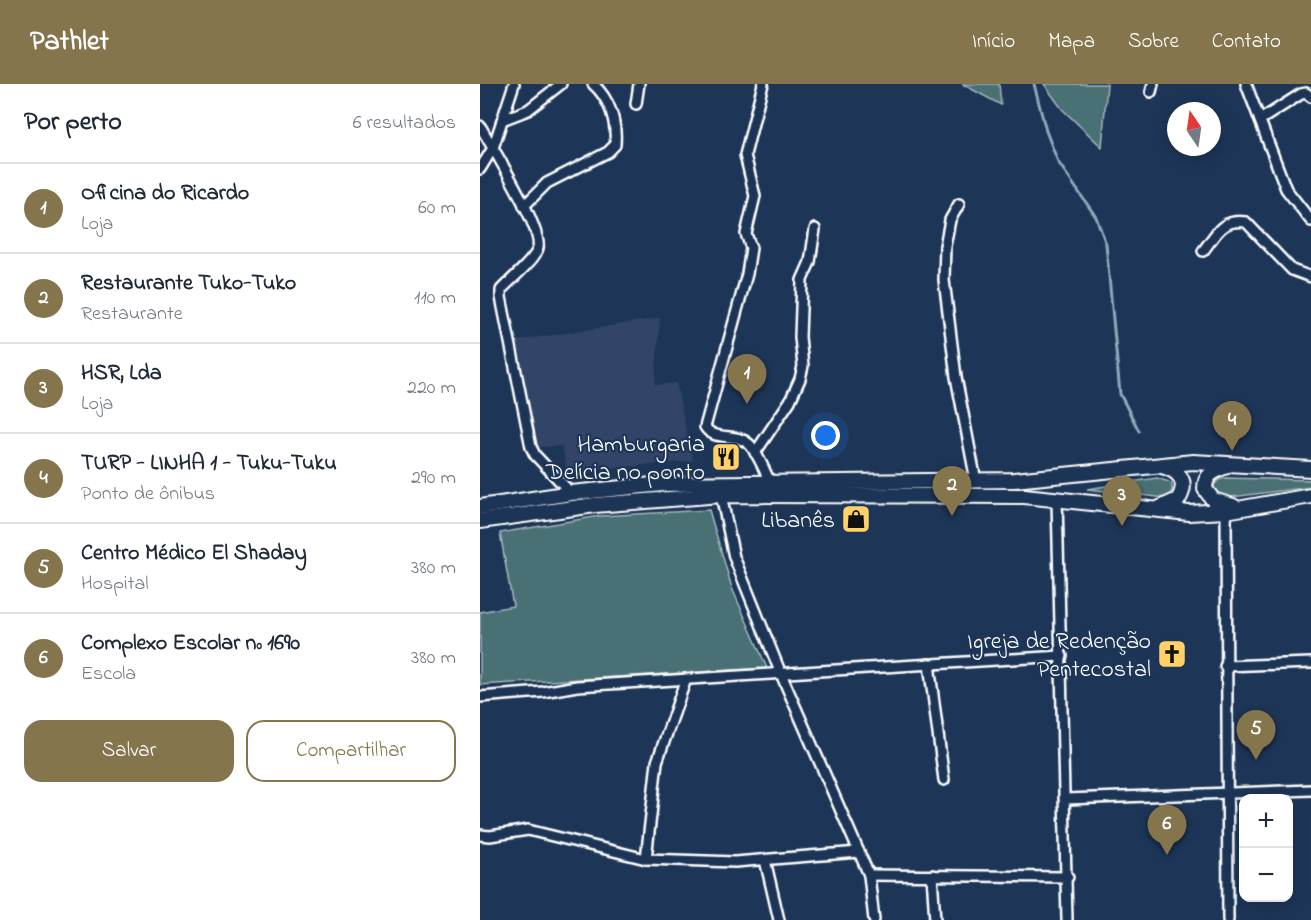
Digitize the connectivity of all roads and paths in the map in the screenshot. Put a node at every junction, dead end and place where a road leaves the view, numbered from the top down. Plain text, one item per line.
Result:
1 (514, 84) edge
2 (561, 84) edge
3 (593, 84) edge
4 (639, 84) edge
5 (764, 84) edge
6 (1246, 84) edge
7 (1311, 97) edge
8 (636, 104) dead end
9 (502, 120) junction
10 (1260, 120) junction
11 (480, 126) edge
12 (493, 148) junction
13 (480, 169) edge
14 (959, 204) dead end
15 (524, 206) junction
16 (1311, 221) edge
17 (815, 229) dead end
18 (1203, 251) dead end
19 (1311, 278) edge
20 (755, 453) junction
21 (1234, 464) junction
22 (1158, 465) junction
23 (1311, 469) edge
24 (976, 481) junction
25 (770, 482) junction
26 (571, 493) junction
27 (721, 495) junction
28 (1311, 496) edge
29 (1057, 499) junction
30 (480, 507) edge
31 (1242, 507) junction
32 (1152, 510) junction
33 (1226, 510) junction
34 (480, 521) edge
35 (1062, 656) junction
36 (1311, 663) edge
37 (929, 664) junction
38 (1225, 666) junction
39 (781, 674) junction
40 (686, 679) junction
41 (480, 697) edge
42 (944, 780) dead end
43 (1311, 790) edge
44 (1226, 795) junction
45 (1066, 799) junction
46 (480, 835) edge
47 (859, 852) junction
48 (646, 858) junction
49 (765, 860) junction
50 (869, 874) junction
51 (932, 875) junction
52 (1068, 877) junction
53 (779, 920) edge
54 (874, 920) edge
55 (935, 920) edge
56 (1067, 920) edge
57 (1228, 920) edge

1 - 9 street
2 - 9 street
3 - 15 street
4 - 8 street
5 - 20 street
6 - 10 street
7 - 10 street
9 - 12 street
10 - 16 street
11 - 12 street
12 - 13 street
12 - 15 street
14 - 24 street
15 - 26 street
17 - 20 street
18 - 19 street
20 - 25 street
21 - 22 main road
21 - 23 main road
21 - 31 main road
22 - 24 main road
22 - 32 main road
24 - 25 main road
25 - 26 main road
26 - 30 main road
27 - 29 main road
27 - 34 main road
27 - 39 street
28 - 31 main road
29 - 32 main road
29 - 35 street
31 - 33 main road
32 - 33 main road
33 - 38 street
35 - 37 street
35 - 45 street
36 - 38 street
37 - 39 street
37 - 42 street
38 - 44 street
39 - 40 street
39 - 47 street
40 - 41 street
40 - 48 street
43 - 44 street
44 - 45 street
44 - 57 street
45 - 52 street
46 - 48 street
47 - 49 street
47 - 50 street
48 - 49 street
49 - 53 street
50 - 51 street
50 - 54 street
51 - 52 street
51 - 55 street
52 - 56 street

